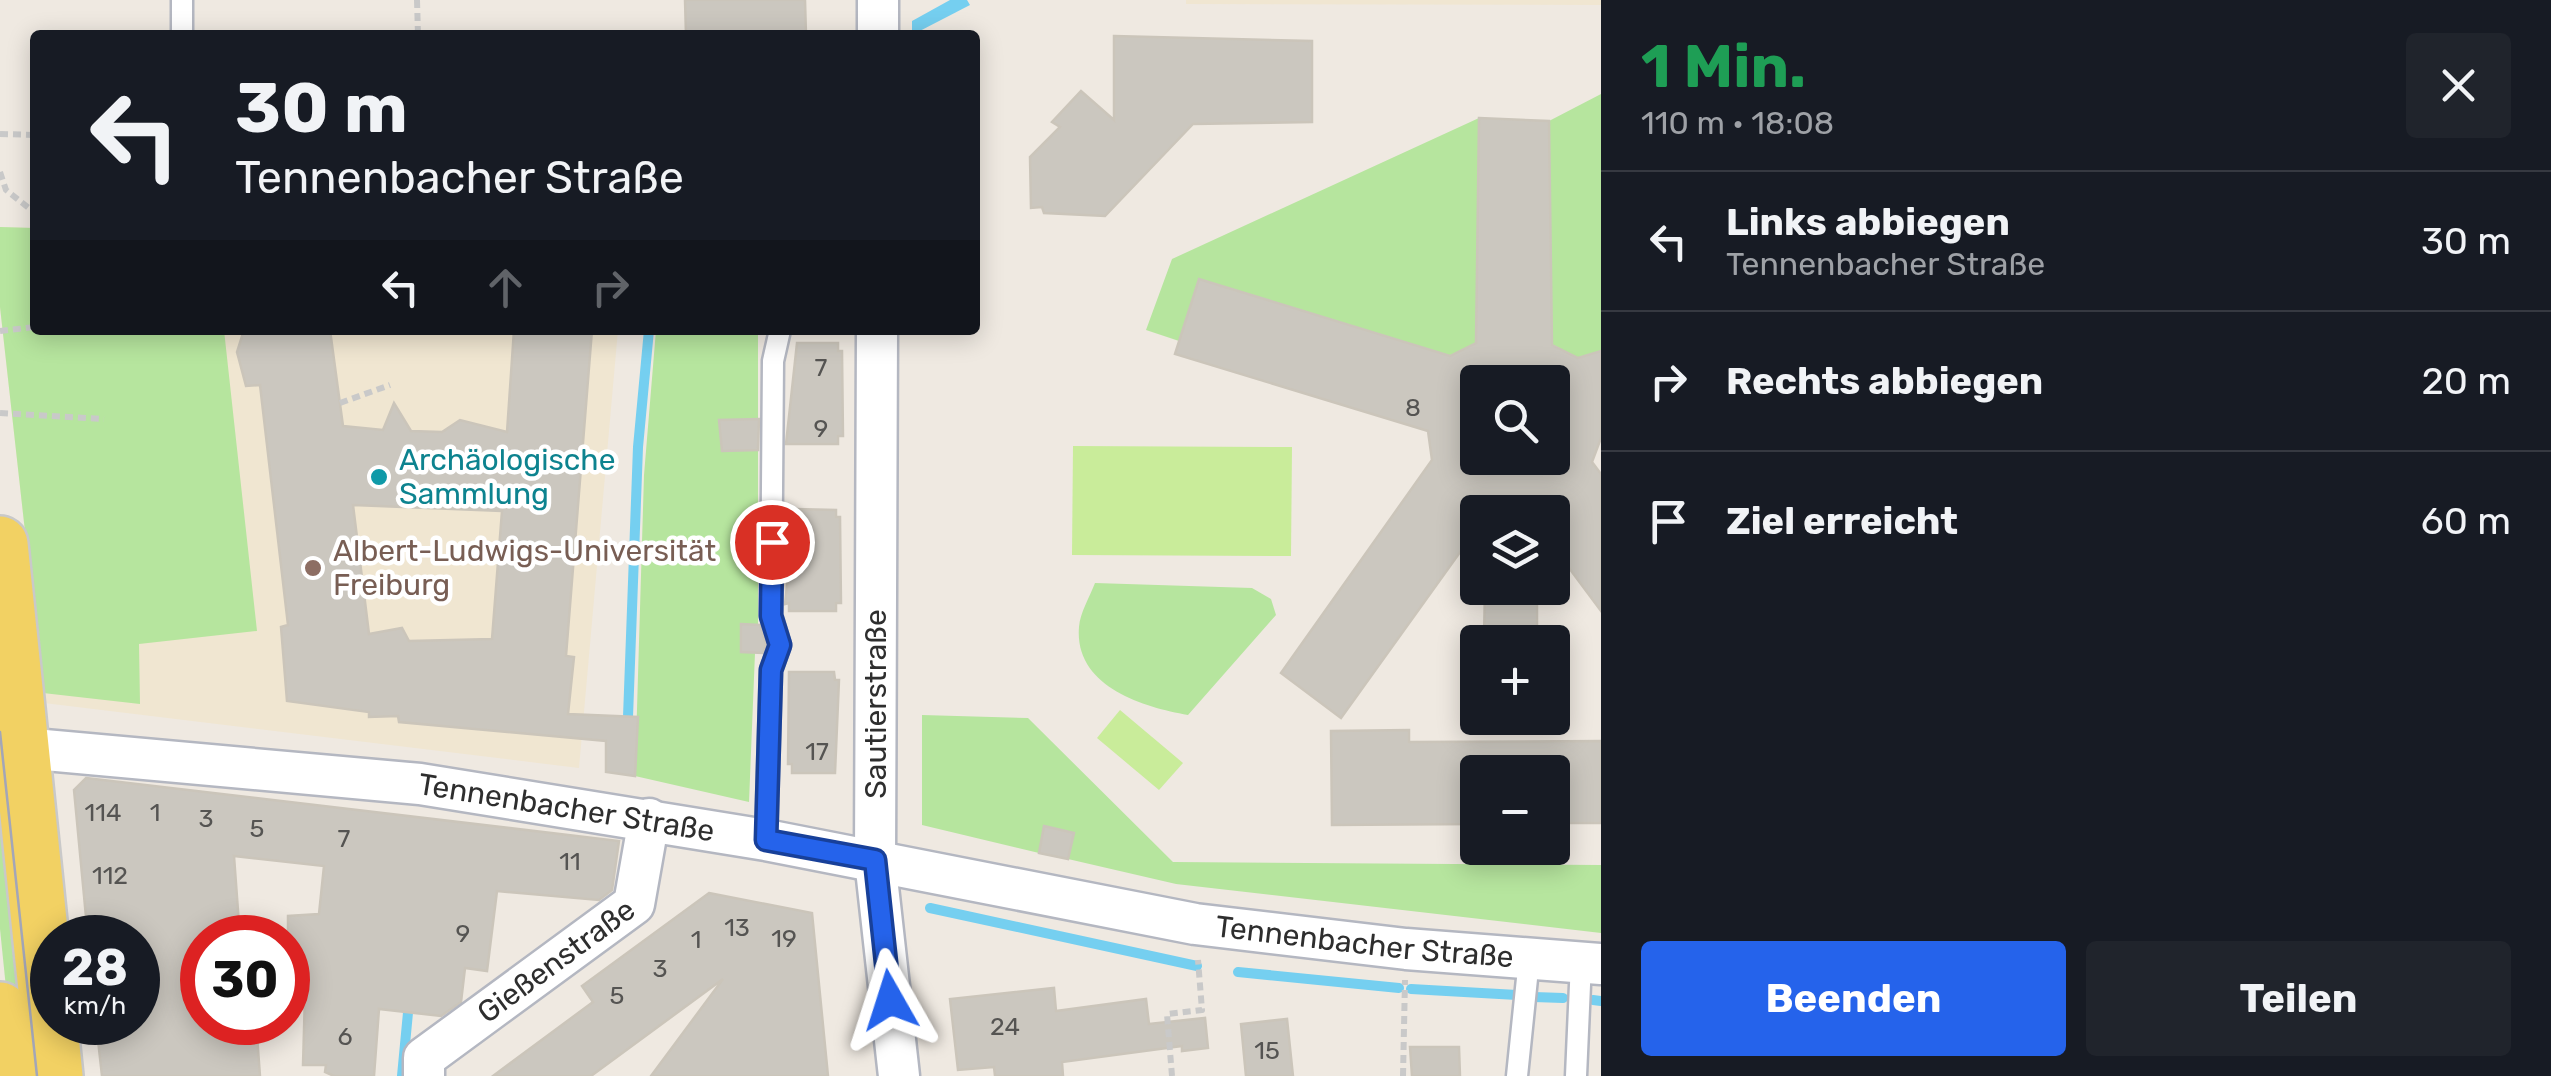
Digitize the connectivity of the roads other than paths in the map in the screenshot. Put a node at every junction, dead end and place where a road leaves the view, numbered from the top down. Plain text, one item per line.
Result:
1 (182, 0) edge
2 (878, 0) edge
3 (182, 30) edge
4 (878, 30) edge
5 (779, 335) edge
6 (877, 335) edge
7 (0, 544) edge
8 (7, 747) edge
9 (648, 819) junction
10 (766, 840) junction
11 (875, 860) junction
12 (1529, 959) junction
13 (1591, 963) edge
14 (0, 1010) edge
15 (8, 1076) edge
16 (55, 1076) edge
17 (424, 1076) edge
18 (899, 1076) edge
19 (1517, 1076) edge
20 (1576, 1076) edge

1 - 3 lane
2 - 4 street
5 - 10 lane
6 - 11 street, Sautierstraße
7 - 8 main road
8 - 9 street, Tennenbacher Straße
8 - 16 main road
9 - 10 street, Tennenbacher Straße
9 - 17 street, Gießenstraße
10 - 11 street, Tennenbacher Straße
11 - 12 street, Tennenbacher Straße
11 - 18 street, Sautierstraße
12 - 13 street, Tennenbacher Straße
12 - 19 lane
13 - 20 lane
14 - 15 main road

